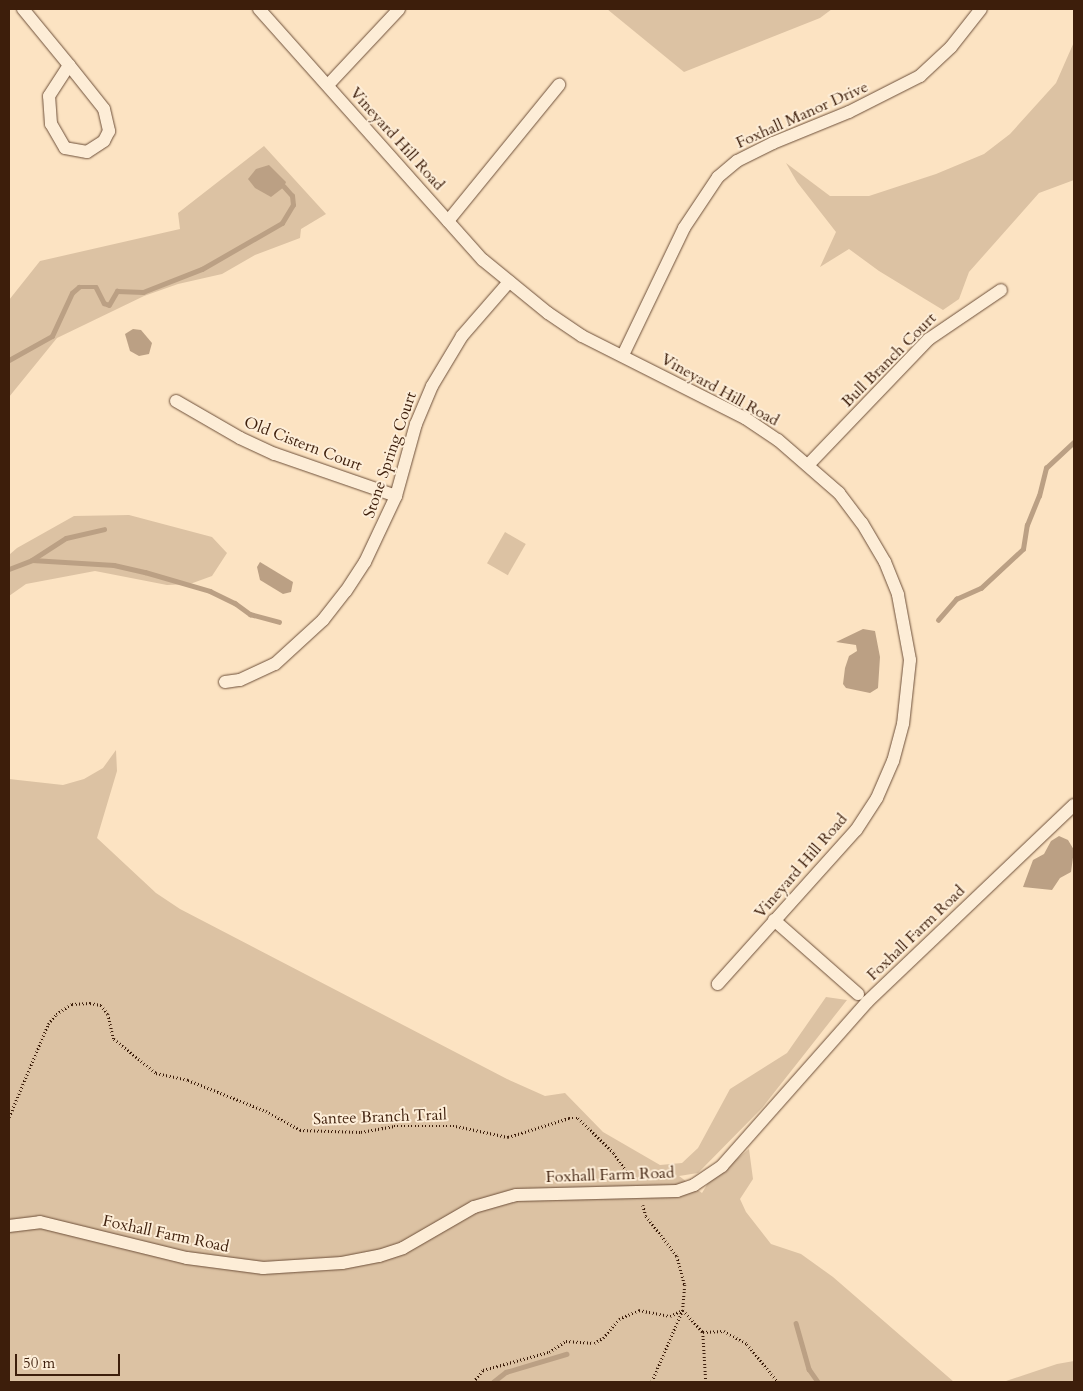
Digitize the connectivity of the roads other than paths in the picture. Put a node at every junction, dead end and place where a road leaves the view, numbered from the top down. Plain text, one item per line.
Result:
1 (23, 9) edge
2 (259, 9) edge
3 (399, 9) edge
4 (981, 9) edge
5 (69, 65) junction
6 (328, 85) junction
7 (559, 85) dead end
8 (448, 221) junction
9 (509, 282) junction
10 (1001, 290) dead end
11 (623, 355) junction
12 (176, 401) dead end
13 (809, 464) junction
14 (396, 496) junction
15 (225, 682) dead end
16 (1074, 805) edge
17 (774, 920) junction
18 (718, 984) dead end
19 (858, 994) dead end
20 (9, 1226) edge

1 - 5 street
2 - 6 street, Vineyard Hill Road
3 - 6 street
4 - 11 street, Foxhall Manor Drive
5 - 5 street
6 - 8 street, Vineyard Hill Road
7 - 8 street
8 - 9 street, Vineyard Hill Road
9 - 11 street, Vineyard Hill Road
9 - 14 street, Stone Spring Court
10 - 13 street, Bull Branch Court
11 - 13 street, Vineyard Hill Road
12 - 14 street, Old Cistern Court
13 - 17 street, Vineyard Hill Road
14 - 15 street, Stone Spring Court
16 - 20 street, Foxhall Farm Road
17 - 18 street, Vineyard Hill Road
17 - 19 street

